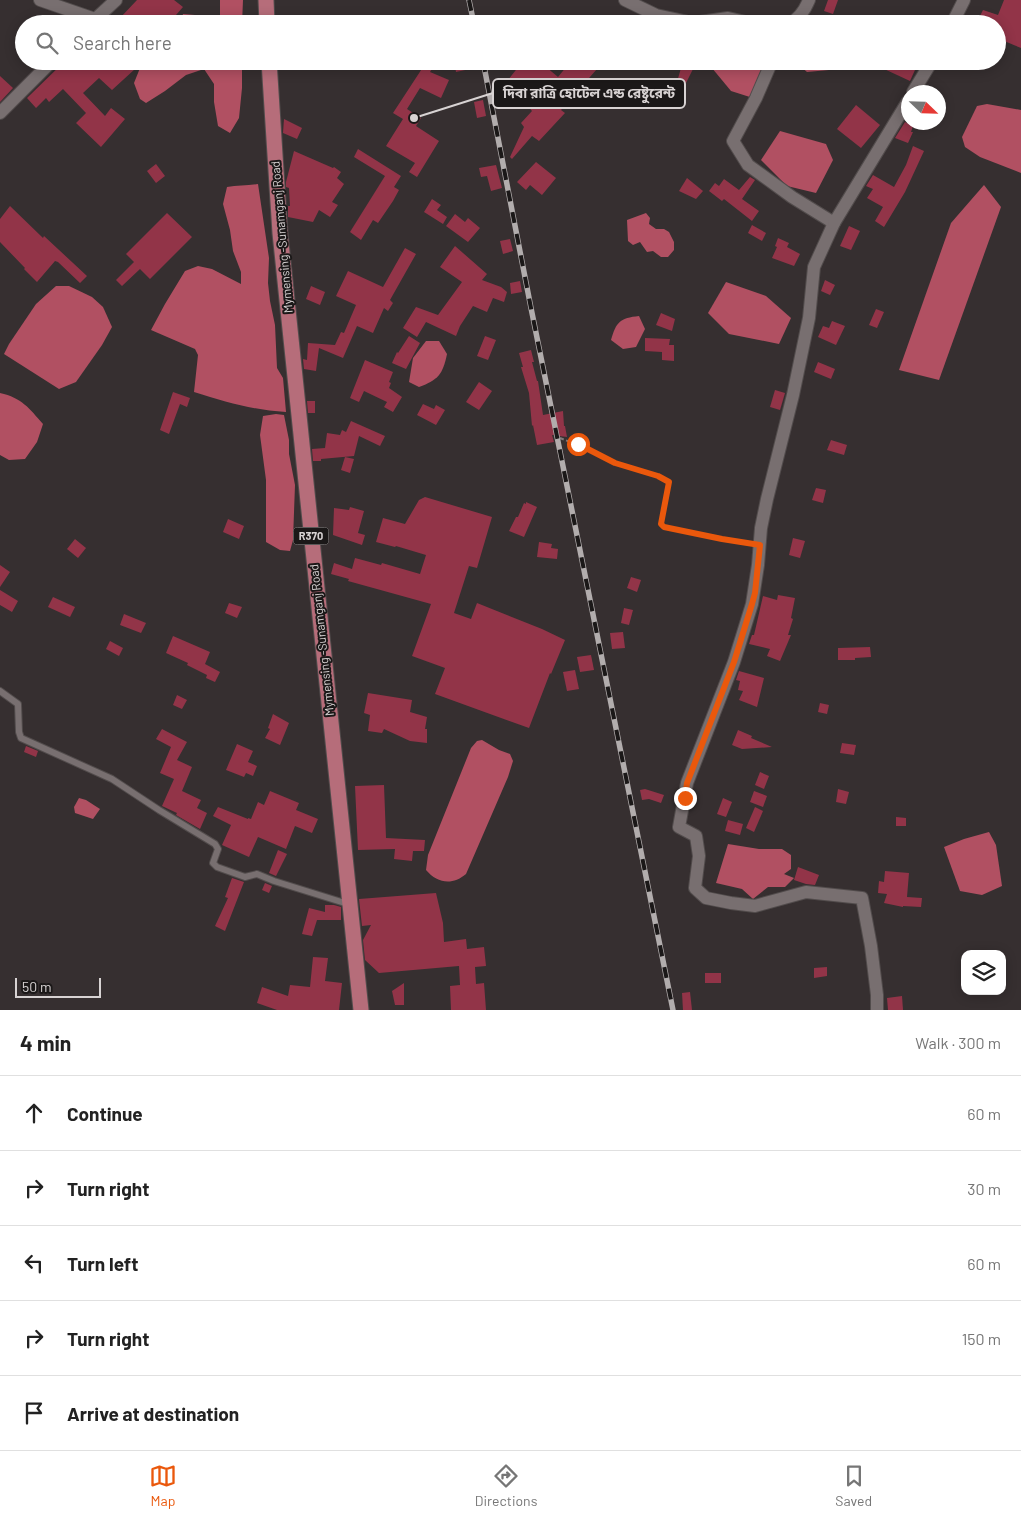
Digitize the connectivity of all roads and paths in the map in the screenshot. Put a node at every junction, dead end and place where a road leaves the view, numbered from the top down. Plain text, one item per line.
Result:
1 (40, 0) edge
2 (116, 0) edge
3 (266, 0) edge
4 (625, 0) edge
5 (809, 0) edge
6 (964, 0) edge
7 (78, 15) edge
8 (100, 15) edge
9 (267, 15) edge
10 (656, 15) edge
11 (799, 15) edge
12 (956, 15) edge
13 (43, 70) edge
14 (270, 70) edge
15 (768, 70) edge
16 (927, 70) edge
17 (918, 85) edge
18 (0, 113) edge
19 (901, 113) edge
20 (834, 224) junction
21 (560, 438) dead end
22 (760, 545) junction
23 (0, 691) edge
24 (350, 905) junction
25 (361, 1010) edge
26 (877, 1010) edge

1 - 7 street
2 - 8 street
3 - 9 main road
4 - 10 street
5 - 11 street
6 - 12 street
13 - 18 street
14 - 24 main road, Mymensing -Sunamganj Road / R370
15 - 20 street
16 - 17 street
19 - 20 street
20 - 22 street
21 - 22 path
22 - 26 street
23 - 24 lane
24 - 25 main road, Mymensing -Sunamganj Road / R370

